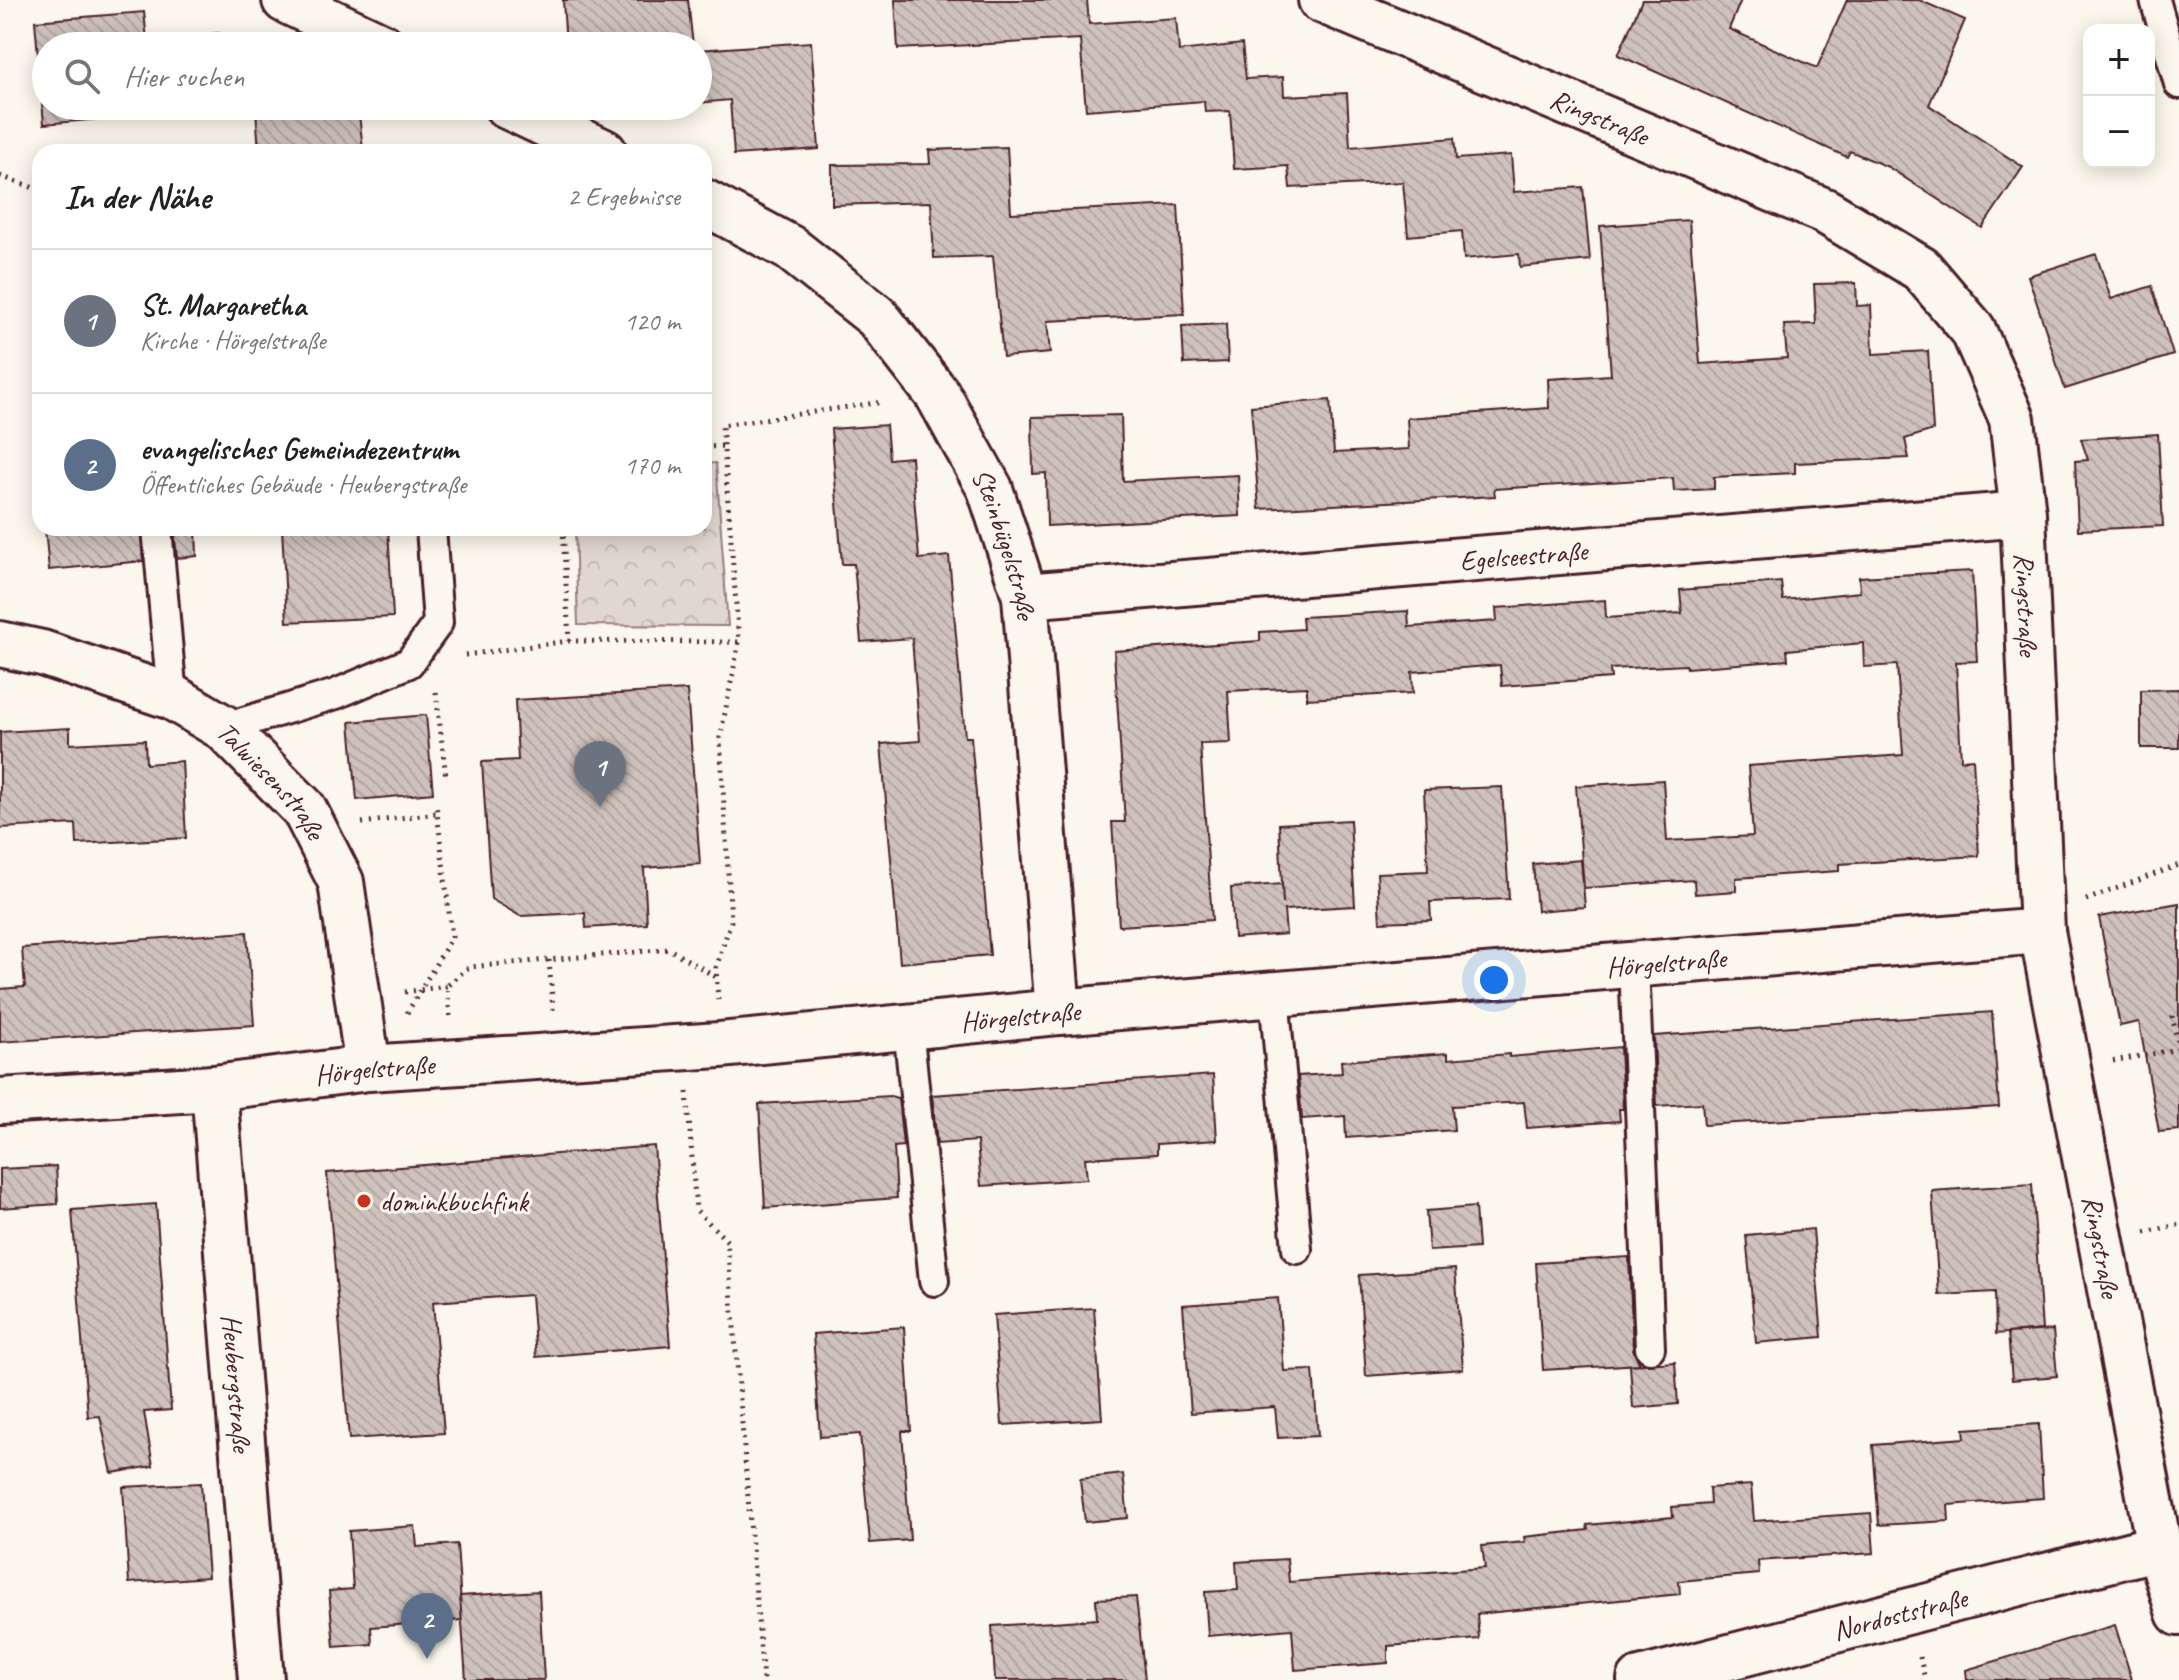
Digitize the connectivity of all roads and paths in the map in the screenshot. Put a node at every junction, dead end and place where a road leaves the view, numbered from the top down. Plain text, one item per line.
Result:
1 (285, 0) edge
2 (1321, 0) edge
3 (2155, 0) edge
4 (352, 32) edge
5 (2179, 84) edge
6 (537, 120) edge
7 (587, 144) edge
8 (0, 176) edge
9 (32, 187) edge
10 (712, 206) edge
11 (938, 395) junction
12 (727, 446) junction
13 (712, 447) edge
14 (2023, 514) junction
15 (158, 536) edge
16 (432, 536) edge
17 (563, 536) edge
18 (1025, 596) junction
19 (569, 641) junction
20 (739, 642) junction
21 (0, 644) edge
22 (421, 661) junction
23 (172, 697) junction
24 (224, 728) junction
25 (446, 777) dead end
26 (436, 804) dead end
27 (437, 813) junction
28 (318, 839) junction
29 (2179, 865) edge
30 (2042, 920) junction
31 (1634, 964) junction
32 (717, 977) junction
33 (1274, 995) junction
34 (413, 1007) dead end
35 (1058, 1012) junction
36 (2172, 1016) dead end
37 (908, 1027) junction
38 (702, 1046) junction
39 (2179, 1048) edge
40 (2124, 1059) dead end
41 (453, 1062) junction
42 (368, 1068) junction
43 (214, 1088) junction
44 (0, 1101) edge
45 (1297, 1249) dead end
46 (934, 1281) dead end
47 (1650, 1348) dead end
48 (2159, 1547) junction
49 (2179, 1613) edge
50 (261, 1680) edge
51 (763, 1680) edge
52 (1640, 1680) edge

1 - 4 street
2 - 14 street, Ringstraße
3 - 5 lane
6 - 7 street
8 - 9 path
10 - 11 street, Steinbügelstraße
11 - 12 path
11 - 18 street, Steinbügelstraße
12 - 13 path
12 - 20 path
14 - 18 street, Egelseestraße
14 - 30 street, Ringstraße
15 - 23 lane
16 - 22 lane
17 - 19 path
18 - 35 street, Steinbügelstraße
19 - 20 path
19 - 22 path
20 - 32 path
21 - 23 street, Talwiesenstraße
22 - 24 lane
22 - 25 path
23 - 24 street, Talwiesenstraße
24 - 28 street, Talwiesenstraße
26 - 27 path
27 - 28 path
27 - 34 path
28 - 42 street, Talwiesenstraße
29 - 30 path
30 - 31 street, Hörgelstraße
30 - 48 street, Ringstraße
31 - 33 street, Hörgelstraße
31 - 47 lane
32 - 38 path
32 - 41 path
33 - 35 street, Hörgelstraße
33 - 45 lane
35 - 37 street, Hörgelstraße
36 - 39 path
37 - 38 street, Hörgelstraße
37 - 46 lane
38 - 41 street, Hörgelstraße
38 - 51 path
39 - 40 path
41 - 42 street, Hörgelstraße
42 - 43 street, Hörgelstraße
43 - 44 street, Hörgelstraße
43 - 50 street, Heubergstraße
48 - 49 street, Ringstraße
48 - 52 street, Nordoststraße

